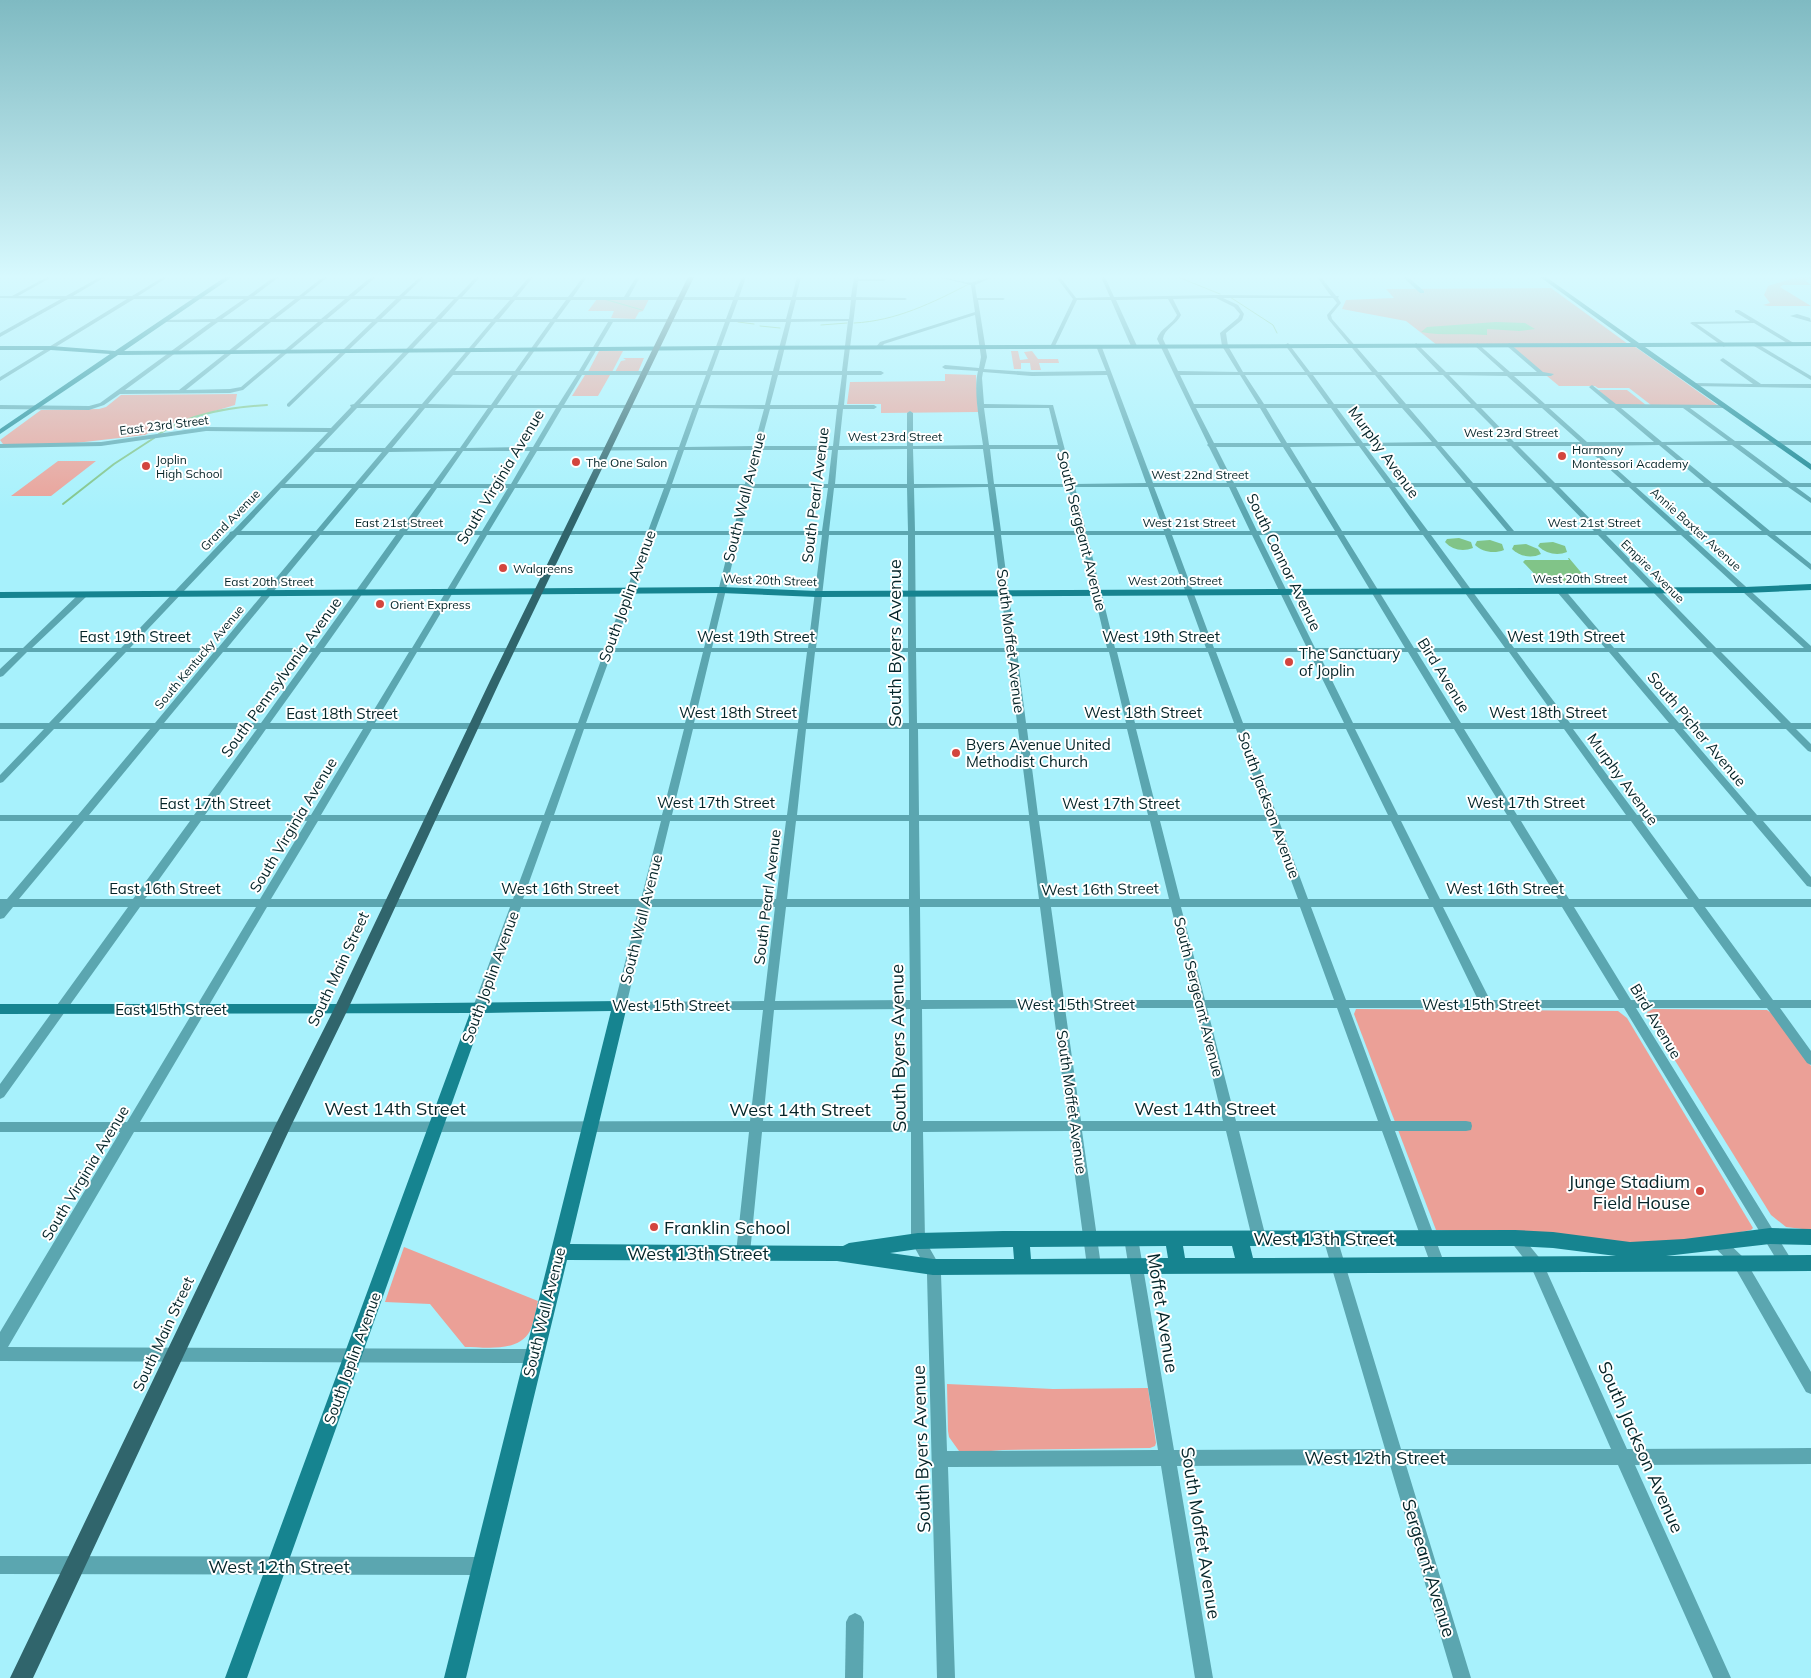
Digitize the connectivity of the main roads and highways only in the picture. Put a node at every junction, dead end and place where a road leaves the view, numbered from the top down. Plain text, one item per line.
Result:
1 (112, 355) edge
2 (653, 355) edge
3 (1653, 355) edge
4 (0, 432) edge
5 (1811, 468) edge
6 (1811, 587) edge
7 (538, 592) junction
8 (0, 595) edge
9 (620, 1006) joint
10 (479, 1007) junction
11 (0, 1009) edge
12 (342, 1009) junction
13 (1811, 1236) edge
14 (1173, 1238) junction
15 (1239, 1238) junction
16 (1021, 1239) junction
17 (559, 1252) junction
18 (837, 1253) junction
19 (1811, 1263) edge
20 (1246, 1265) junction
21 (1178, 1266) junction
22 (1023, 1267) junction
23 (21, 1678) edge
24 (236, 1678) edge
25 (455, 1678) edge

1 - 4 main road
2 - 7 main road, South Main Street
3 - 5 main road
6 - 7 main road, West 20th Street
7 - 8 main road, East 20th Street
7 - 12 main road, South Main Street
9 - 10 main road, West 15th Street
9 - 17 main road, South Wall Avenue
10 - 12 main road, West 15th Street
10 - 24 main road, South Joplin Avenue
11 - 12 main road, East 15th Street
12 - 23 main road, South Main Street
13 - 15 main road, West 13th Street
14 - 15 main road, West 13th Street
14 - 16 main road, West 13th Street
14 - 21 main road
15 - 20 main road
16 - 18 main road, West 13th Street
16 - 22 main road
17 - 18 main road, West 13th Street
17 - 25 main road, South Wall Avenue
18 - 22 main road, West 13th Street
19 - 20 main road, West 13th Street
20 - 21 main road, West 13th Street
21 - 22 main road, West 13th Street

